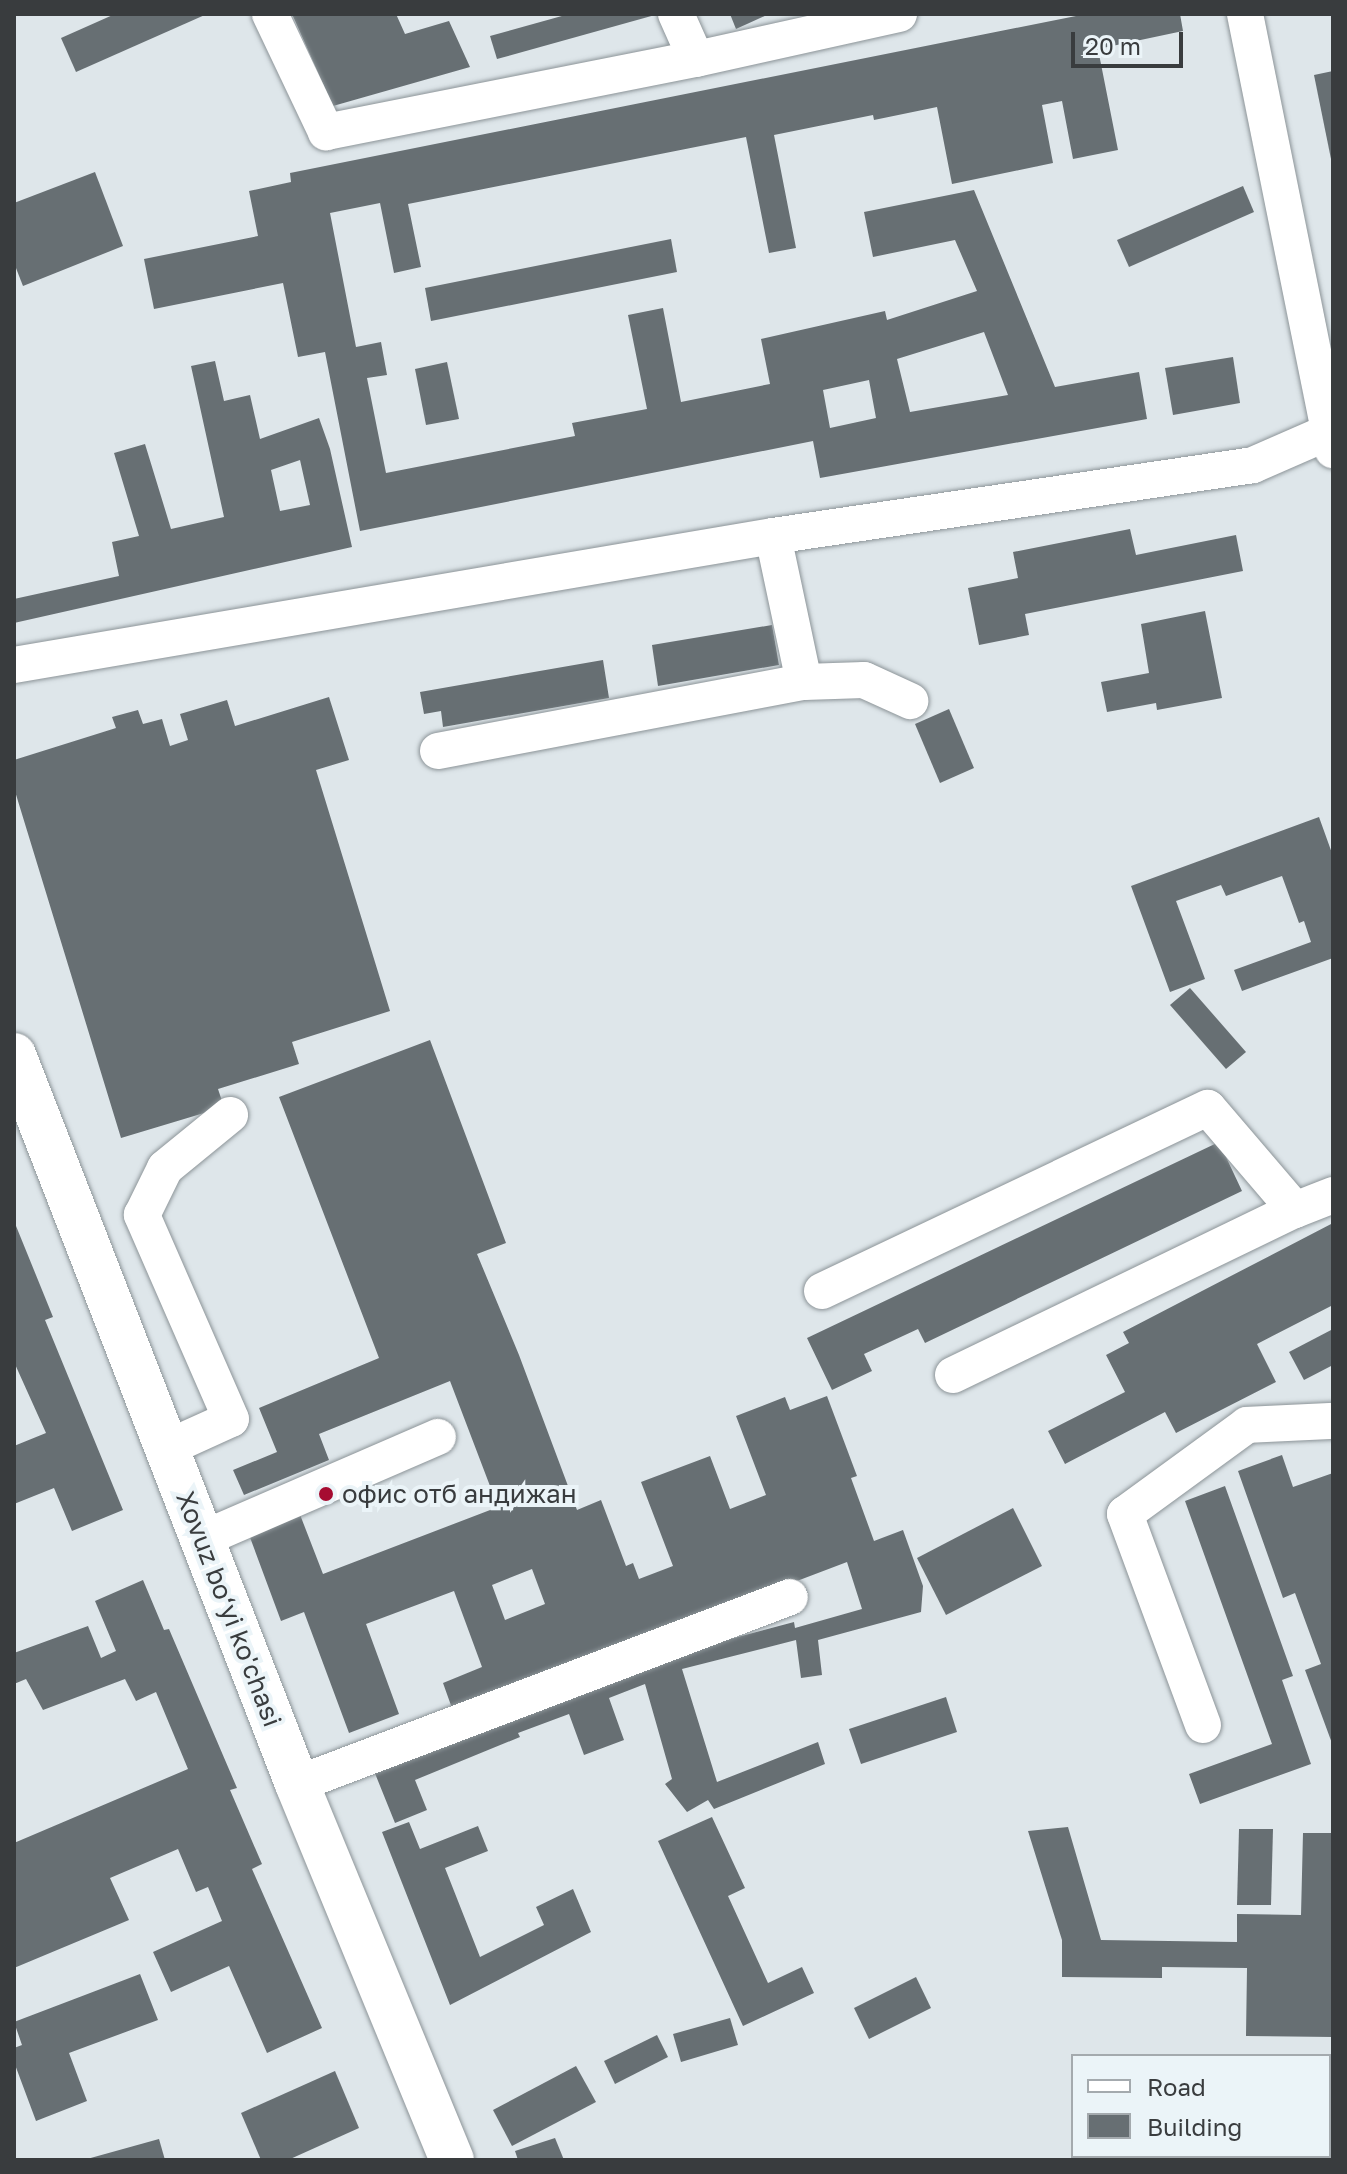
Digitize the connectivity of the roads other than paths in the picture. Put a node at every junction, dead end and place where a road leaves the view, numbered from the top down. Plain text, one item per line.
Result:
1 (270, 14) edge
2 (676, 14) edge
3 (899, 14) edge
4 (1245, 14) edge
5 (696, 59) junction
6 (1331, 437) edge
7 (773, 536) junction
8 (14, 665) edge
9 (804, 682) junction
10 (910, 701) dead end
11 (438, 751) dead end
12 (14, 1055) edge
13 (230, 1115) dead end
14 (1333, 1195) edge
15 (1295, 1210) junction
16 (822, 1291) dead end
17 (953, 1375) dead end
18 (1333, 1421) edge
19 (438, 1437) dead end
20 (167, 1448) junction
21 (202, 1539) junction
22 (790, 1597) dead end
23 (1203, 1725) dead end
24 (297, 1784) junction
25 (452, 2160) edge

1 - 5 street
2 - 5 street
3 - 5 street
4 - 6 street
6 - 7 street
7 - 8 street
7 - 9 street
9 - 10 street
9 - 11 street
12 - 20 main road, Xovuz bo‘yi ko'chasi
13 - 20 street
14 - 15 street
15 - 16 street
15 - 17 street
18 - 23 street
19 - 21 street
20 - 21 main road, Xovuz bo‘yi ko'chasi
21 - 24 main road, Xovuz bo‘yi ko'chasi
22 - 24 street
24 - 25 main road, Xovuz bo‘yi ko'chasi

